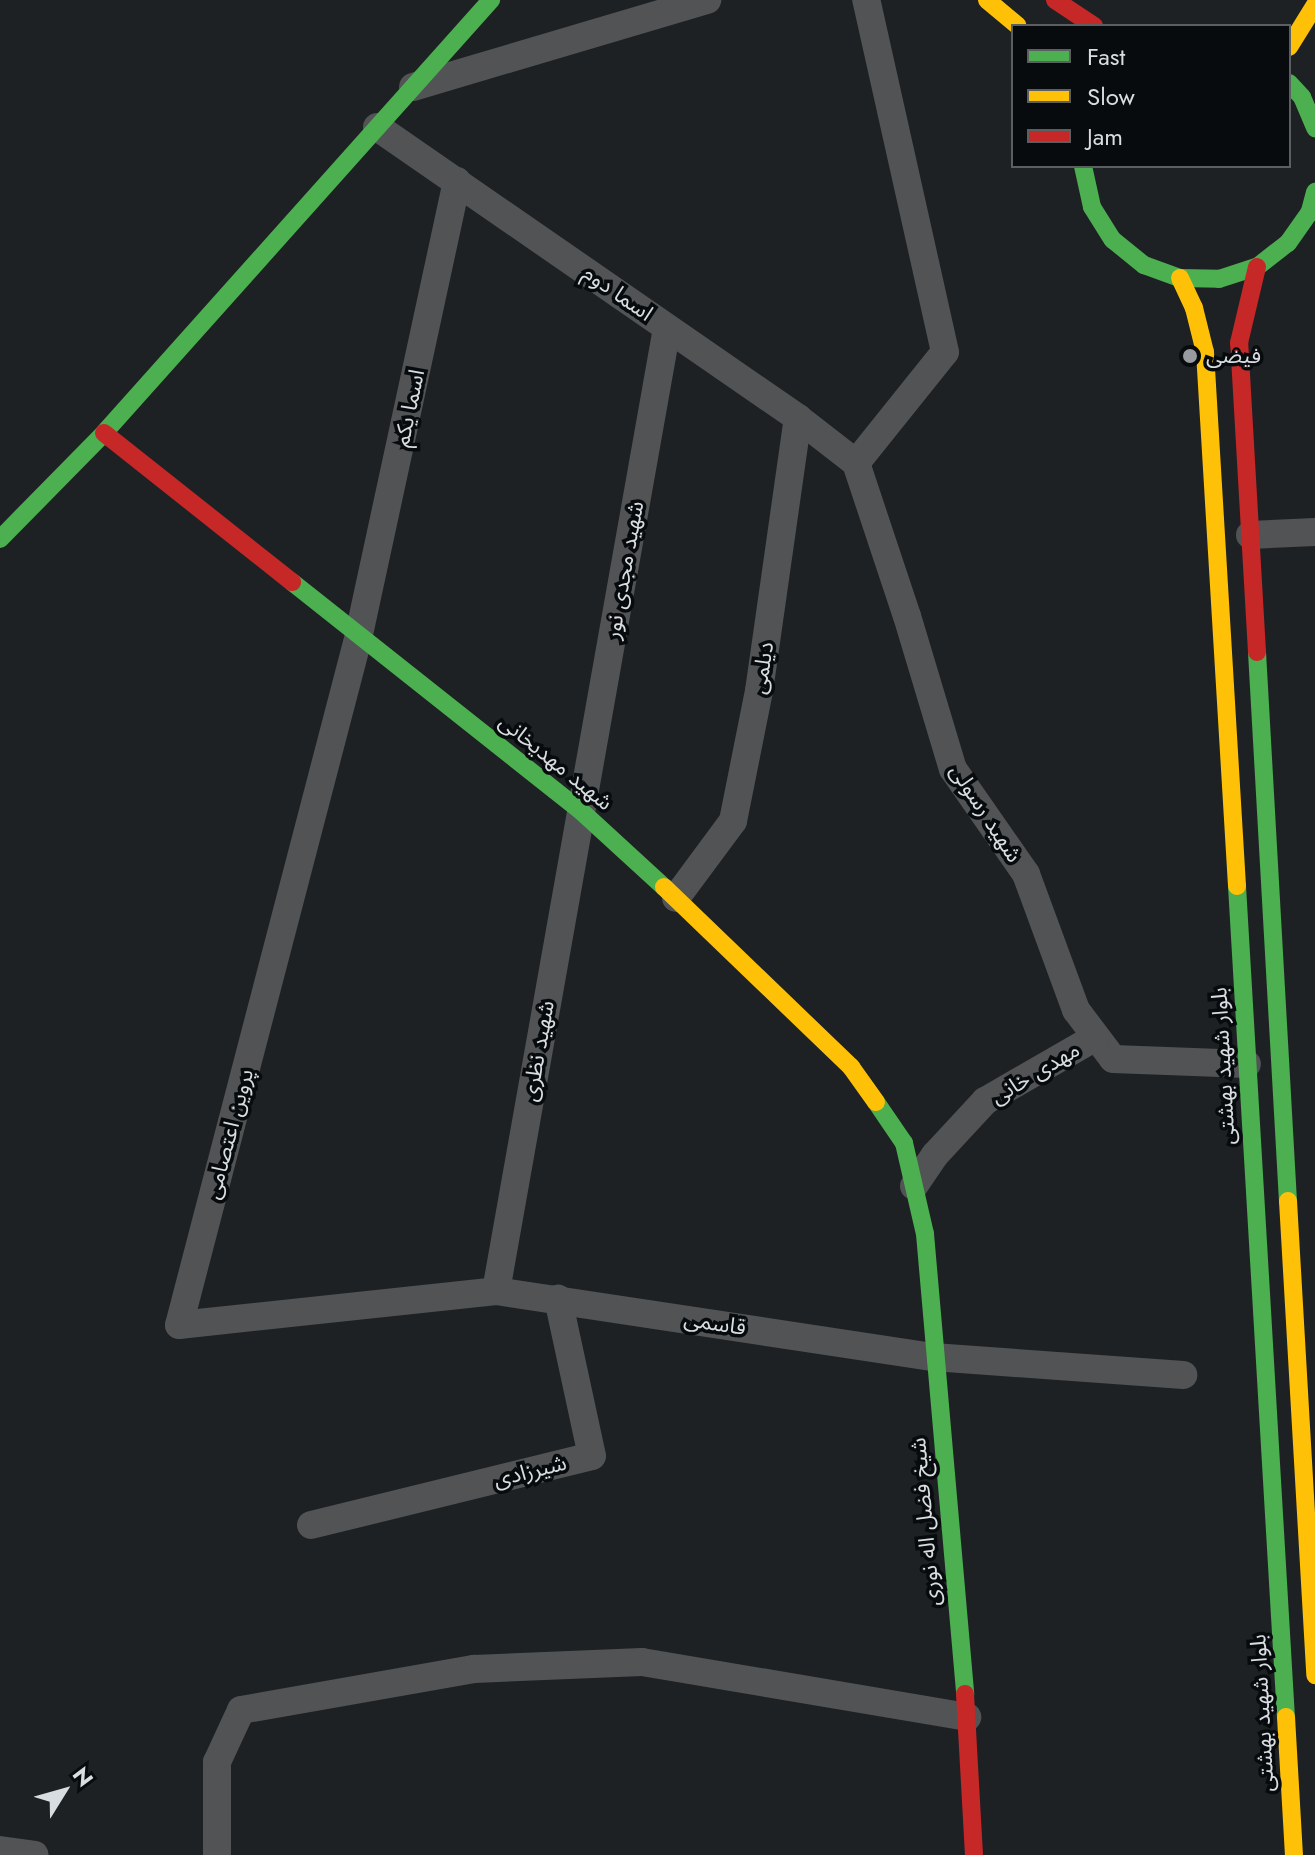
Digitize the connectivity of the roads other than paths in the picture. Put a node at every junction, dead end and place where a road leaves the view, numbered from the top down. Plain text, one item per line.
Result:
1 (491, 0) edge
2 (707, 0) edge
3 (866, 0) edge
4 (987, 0) edge
5 (1055, 0) edge
6 (1315, 5) edge
7 (1016, 24) edge
8 (1091, 24) edge
9 (1291, 44) edge
10 (1291, 85) edge
11 (413, 87) junction
12 (377, 127) junction
13 (1315, 128) edge
14 (1083, 168) edge
15 (457, 181) junction
16 (1315, 192) edge
17 (1257, 267) junction
18 (1180, 278) junction
19 (667, 328) junction
20 (798, 418) junction
21 (104, 433) junction
22 (856, 463) junction
23 (1315, 532) edge
24 (1250, 535) junction
25 (0, 539) edge
26 (359, 635) junction
27 (581, 811) junction
28 (676, 898) junction
29 (1104, 1048) junction
30 (1247, 1064) junction
31 (914, 1186) junction
32 (1302, 1219) edge
33 (496, 1291) junction
34 (558, 1299) junction
35 (933, 1357) junction
36 (1183, 1375) dead end
37 (311, 1525) dead end
38 (1312, 1586) edge
39 (1315, 1675) edge
40 (967, 1717) junction
41 (0, 1850) edge
42 (35, 1855) edge
43 (217, 1855) edge
44 (974, 1855) edge
45 (1294, 1855) edge

1 - 11 main road
2 - 11 street
3 - 22 street
4 - 7 main road
5 - 8 main road
6 - 9 main road
10 - 13 main road
11 - 12 main road
12 - 15 street, اسما دوم
12 - 21 main road
14 - 18 main road
15 - 19 street, اسما دوم
15 - 26 street, اسما یکم
16 - 17 main road
17 - 18 main road
17 - 24 main road
18 - 30 main road, بلوار شهید بهشتی
19 - 20 street, اسما دوم
19 - 27 street, شهید مجدی نور
20 - 22 street, اسما دوم
20 - 28 street, دیلمی
21 - 25 main road
21 - 26 main road, شهید مهدیخانی
22 - 29 street, شهید رسولی
23 - 24 street
24 - 32 main road
26 - 27 main road, شهید مهدیخانی
26 - 33 street, پروین اعتصامی
27 - 28 main road, شهید مهدیخانی
27 - 33 street, شهید نظری
28 - 31 main road, شهید مهدیخانی
29 - 30 street
29 - 31 street, مهدی خانی
30 - 45 main road, بلوار شهید بهشتی
31 - 35 main road, شیخ فضل اله نوری
32 - 38 main road
33 - 34 street, قاسمی
34 - 35 street, قاسمی
34 - 37 street, شیرزادی
35 - 36 street, قاسمی
35 - 40 main road, شیخ فضل اله نوری
38 - 39 main road
40 - 43 street
40 - 44 main road, شیخ فضل اله نوری
41 - 42 street

